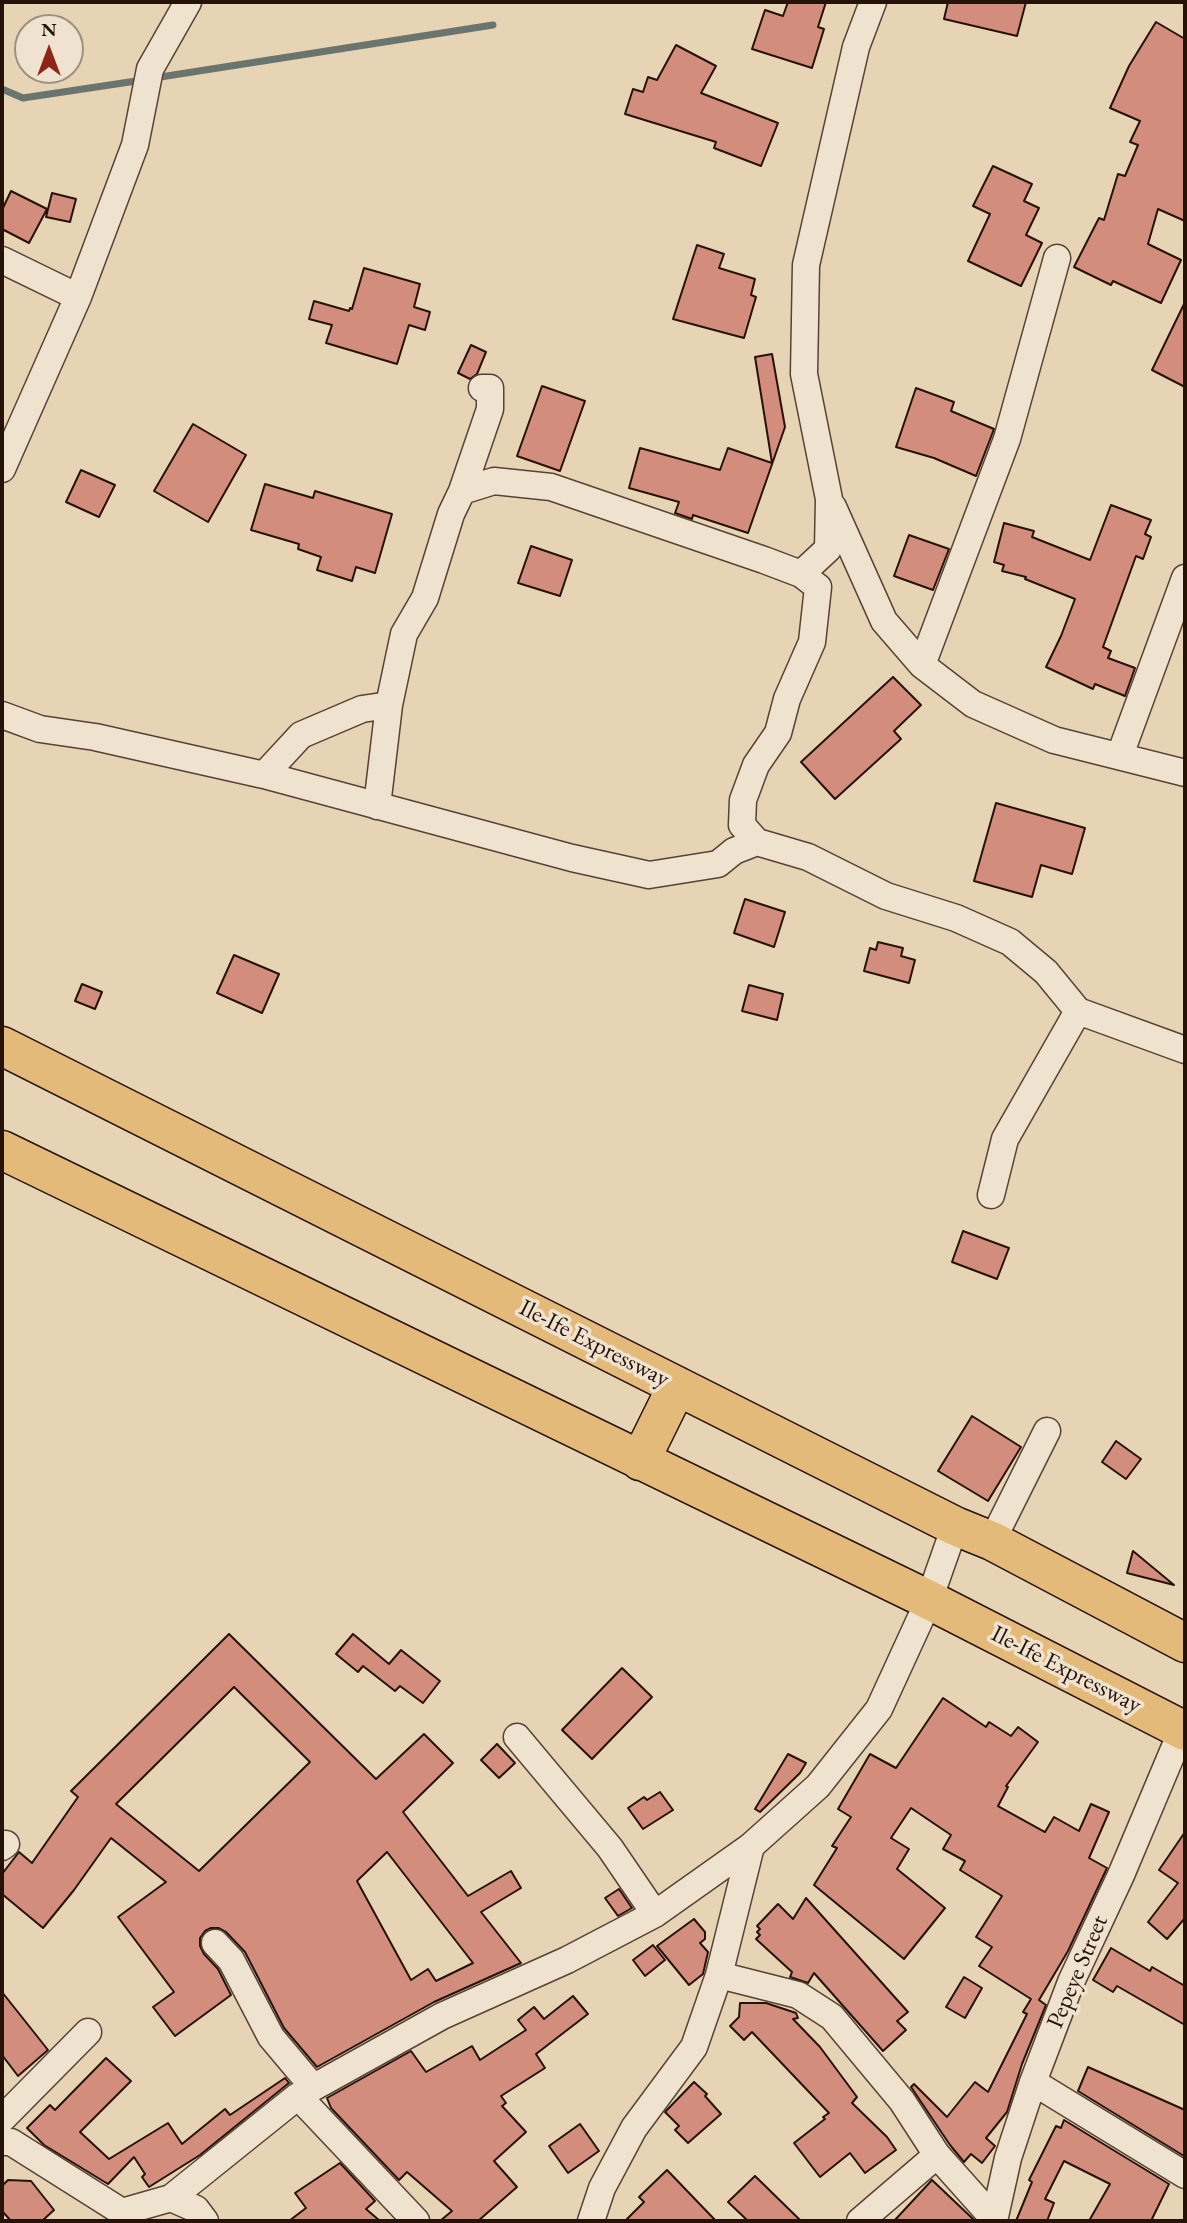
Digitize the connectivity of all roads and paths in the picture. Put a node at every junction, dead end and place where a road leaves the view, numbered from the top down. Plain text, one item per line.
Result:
1 (188, 2) edge
2 (873, 2) edge
3 (1058, 258) dead end
4 (2, 260) edge
5 (78, 297) junction
6 (482, 387) dead end
7 (2, 469) edge
8 (462, 491) junction
9 (829, 499) junction
10 (800, 574) junction
11 (1185, 578) edge
12 (922, 665) junction
13 (389, 705) junction
14 (2, 715) edge
15 (1120, 755) junction
16 (1185, 773) edge
17 (264, 775) junction
18 (377, 806) junction
19 (757, 842) junction
20 (1078, 1010) junction
21 (2, 1046) edge
22 (1185, 1050) edge
23 (2, 1150) edge
24 (991, 1195) dead end
25 (677, 1386) junction
26 (1047, 1431) dead end
27 (640, 1461) junction
28 (955, 1526) junction
29 (992, 1541) junction
30 (929, 1600) junction
31 (1182, 1633) edge
32 (1184, 1728) edge
33 (517, 1737) dead end
34 (751, 1846) junction
35 (655, 1914) junction
36 (215, 1943) dead end
37 (719, 1975) junction
38 (88, 2032) dead end
39 (1033, 2082) junction
40 (305, 2092) junction
41 (2, 2119) edge
42 (2, 2142) edge
43 (937, 2155) junction
44 (1185, 2175) edge
45 (171, 2197) junction
46 (994, 2220) edge
47 (205, 2221) edge
48 (416, 2221) edge
49 (591, 2221) edge
50 (860, 2221) edge

1 - 5 street
2 - 9 street
3 - 12 street
4 - 5 street
5 - 7 street
6 - 8 street
8 - 10 street
8 - 13 street
9 - 10 street
9 - 12 street
10 - 19 street
11 - 15 street
12 - 15 street
13 - 17 street
13 - 18 street
14 - 17 street
15 - 16 street
17 - 18 street
18 - 19 street
19 - 20 street
20 - 22 street
20 - 24 street
21 - 25 highway, Ile-Ife Expressway
23 - 27 highway, Ile-Ife Expressway
25 - 27 highway
25 - 28 highway, Ile-Ife Expressway
26 - 29 street
27 - 30 highway, Ile-Ife Expressway
28 - 29 highway, Ile-Ife Expressway
28 - 30 street
29 - 31 highway, Ile-Ife Expressway
30 - 32 highway, Ile-Ife Expressway
30 - 34 street
32 - 39 street, Pepeye Street
33 - 35 street
34 - 35 street
34 - 37 street
35 - 40 street
36 - 40 street
37 - 43 street
37 - 49 street
38 - 41 street
39 - 44 street
39 - 46 street, Pepeye Street
40 - 45 street
40 - 48 street
42 - 45 street
43 - 46 street
43 - 50 street
45 - 47 street

